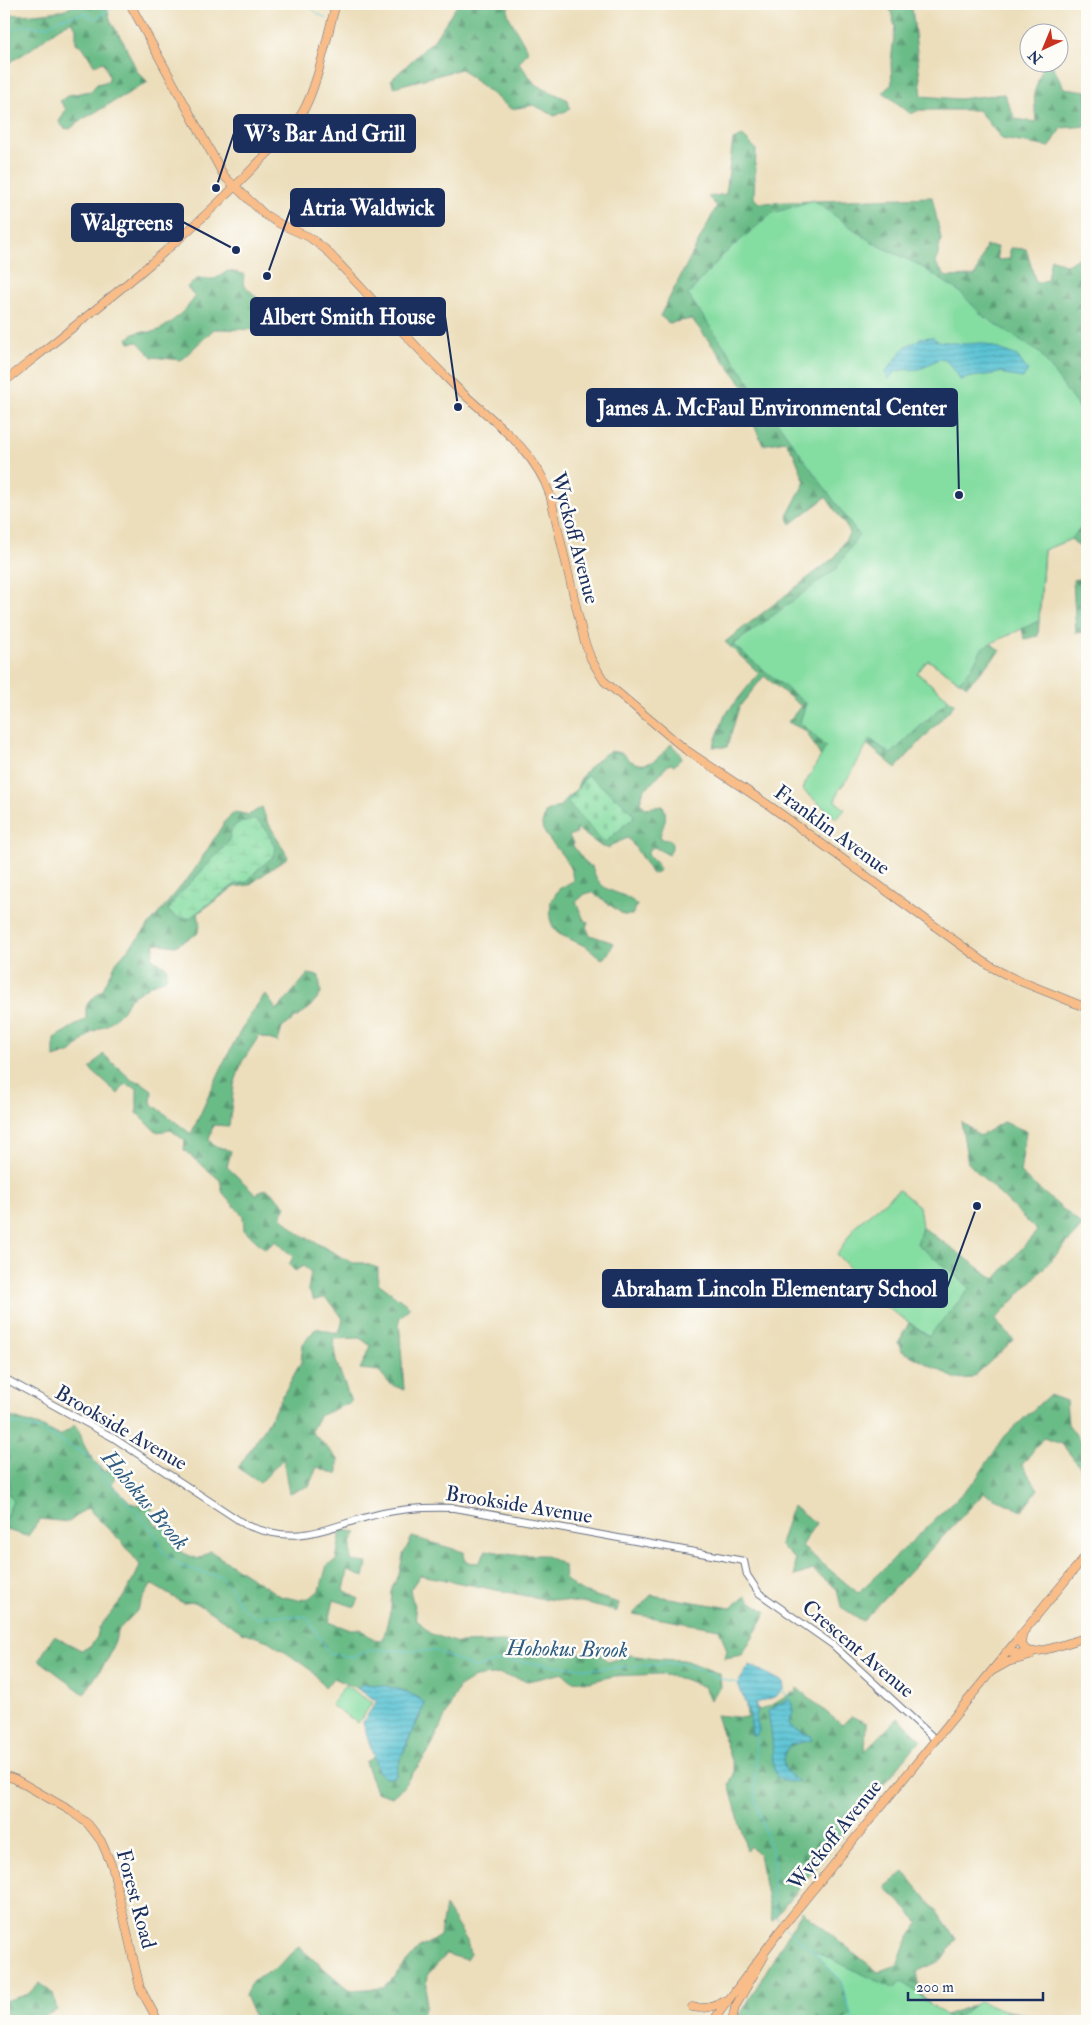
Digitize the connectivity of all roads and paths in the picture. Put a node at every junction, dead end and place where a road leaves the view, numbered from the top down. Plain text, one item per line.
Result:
1 (130, 4) edge
2 (336, 4) edge
3 (235, 187) junction
4 (4, 382) edge
5 (586, 645) joint
6 (1087, 1008) edge
7 (4, 1378) edge
8 (1087, 1554) edge
9 (744, 1561) joint
10 (1023, 1631) junction
11 (1087, 1637) edge
12 (1006, 1652) junction
13 (1034, 1652) junction
14 (989, 1673) junction
15 (936, 1740) junction
16 (4, 1775) edge
17 (770, 1944) junction
18 (729, 1999) junction
19 (692, 2007) dead end
20 (158, 2021) edge
21 (713, 2021) edge
22 (732, 2021) edge

1 - 3 main road, Wyckoff Avenue
2 - 3 main road
3 - 4 main road
3 - 5 main road, Wyckoff Avenue
5 - 6 main road, Franklin Avenue
7 - 9 street, Brookside Avenue
8 - 10 main road
9 - 15 street, Crescent Avenue
10 - 12 main road
10 - 13 main road
11 - 13 main road, Wyckoff Avenue
12 - 13 main road, Wyckoff Avenue
12 - 14 main road, Wyckoff Avenue
13 - 14 main road, Wyckoff Avenue
14 - 15 main road, Wyckoff Avenue
15 - 17 main road, Wyckoff Avenue
16 - 20 main road, Forest Road
17 - 18 main road, Wyckoff Avenue
17 - 22 main road
18 - 19 main road
18 - 21 main road, Wyckoff Avenue

